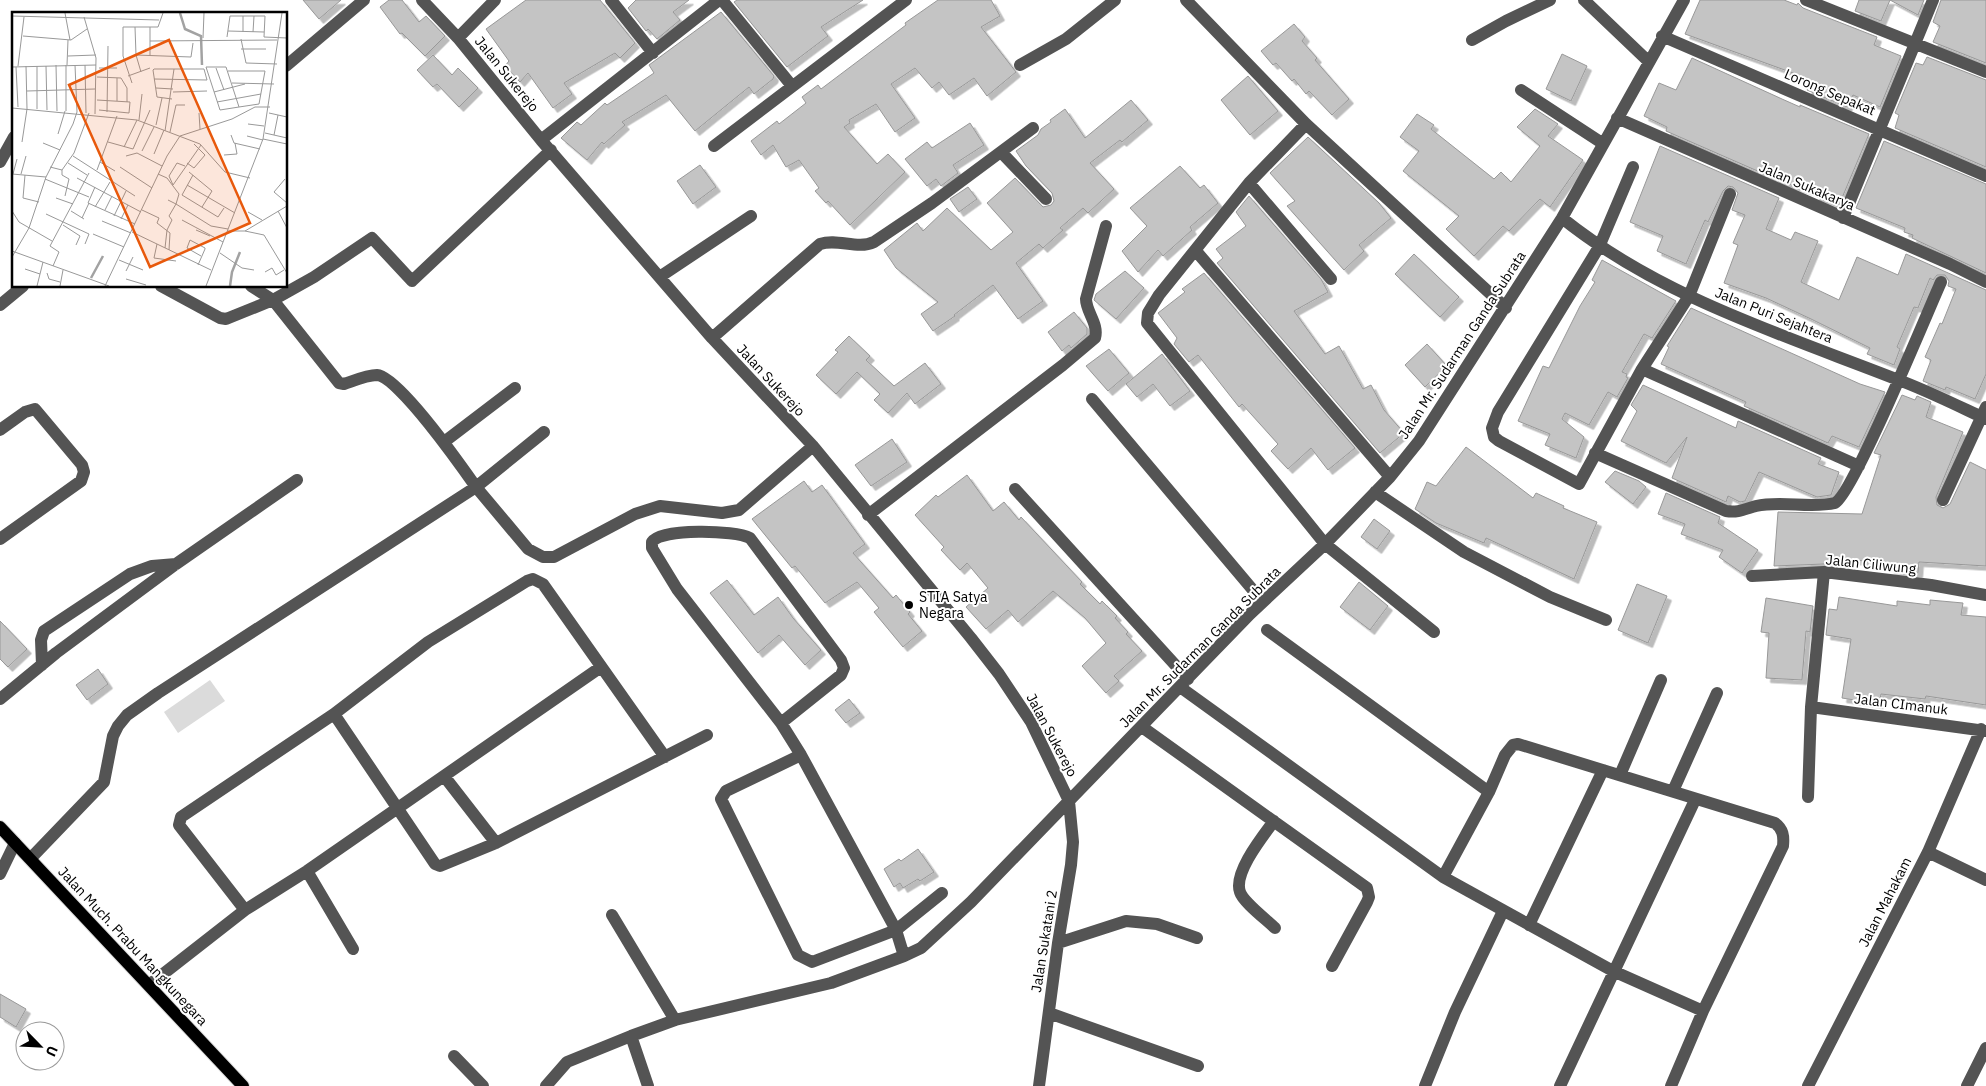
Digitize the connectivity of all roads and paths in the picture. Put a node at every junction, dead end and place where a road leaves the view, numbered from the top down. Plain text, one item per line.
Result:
1 (364, 0) edge
2 (422, 0) edge
3 (495, 0) edge
4 (611, 0) edge
5 (721, 0) edge
6 (906, 0) edge
7 (1115, 0) edge
8 (1186, 0) edge
9 (1550, 0) edge
10 (1584, 0) edge
11 (1684, 0) edge
12 (1806, 0) edge
13 (1933, 0) edge
14 (1662, 36) junction
15 (458, 38) junction
16 (1472, 40) dead end
17 (1916, 42) junction
18 (653, 53) junction
19 (1648, 62) junction
20 (288, 64) edge
21 (1020, 66) dead end
22 (1986, 72) edge
23 (792, 86) junction
24 (1521, 90) dead end
25 (1617, 118) junction
26 (1306, 124) junction
27 (1032, 128) dead end
28 (1879, 130) junction
29 (542, 140) junction
30 (12, 141) edge
31 (1602, 143) junction
32 (714, 146) dead end
33 (551, 150) junction
34 (1001, 152) junction
35 (0, 162) edge
36 (1633, 167) dead end
37 (1986, 176) edge
38 (1249, 183) junction
39 (1730, 194) dead end
40 (1046, 198) dead end
41 (751, 216) dead end
42 (1562, 218) junction
43 (1842, 218) junction
44 (1106, 226) dead end
45 (1599, 247) junction
46 (1196, 251) junction
47 (661, 276) junction
48 (1331, 279) dead end
49 (1941, 282) dead end
50 (1986, 282) edge
51 (21, 288) edge
52 (165, 288) edge
53 (254, 288) edge
54 (1689, 296) junction
55 (273, 300) junction
56 (0, 305) edge
57 (1506, 308) junction
58 (712, 338) junction
59 (1642, 369) junction
60 (1898, 379) junction
61 (515, 388) dead end
62 (1092, 399) dead end
63 (1985, 414) edge
64 (0, 430) edge
65 (544, 432) dead end
66 (444, 442) junction
67 (813, 446) junction
68 (1595, 453) junction
69 (1859, 466) junction
70 (1390, 477) junction
71 (297, 480) dead end
72 (476, 487) junction
73 (1015, 489) dead end
74 (1375, 492) junction
75 (1944, 500) dead end
76 (868, 515) junction
77 (0, 539) edge
78 (1325, 544) junction
79 (176, 564) junction
80 (1824, 572) junction
81 (1752, 576) dead end
82 (1986, 595) edge
83 (1263, 602) junction
84 (1606, 620) dead end
85 (1267, 630) dead end
86 (1434, 632) dead end
87 (42, 665) junction
88 (601, 667) junction
89 (1661, 680) dead end
90 (1184, 683) junction
91 (1717, 693) dead end
92 (0, 699) edge
93 (1811, 708) junction
94 (334, 714) junction
95 (781, 723) junction
96 (1142, 726) junction
97 (1984, 730) edge
98 (707, 735) dead end
99 (801, 755) junction
100 (665, 758) junction
101 (1602, 770) junction
102 (1620, 775) junction
103 (444, 776) junction
104 (1672, 791) junction
105 (1489, 792) junction
106 (1808, 797) dead end
107 (1695, 800) junction
108 (1069, 801) junction
109 (396, 808) junction
110 (1274, 821) junction
111 (0, 827) edge
112 (15, 843) junction
113 (496, 843) junction
114 (1928, 852) junction
115 (31, 858) junction
116 (307, 871) junction
117 (0, 874) edge
118 (1443, 877) junction
119 (1986, 880) edge
120 (942, 893) dead end
121 (245, 910) junction
122 (1503, 911) junction
123 (612, 915) dead end
124 (1529, 925) junction
125 (1275, 928) dead end
126 (896, 930) junction
127 (1197, 938) dead end
128 (1058, 943) junction
129 (353, 948) dead end
130 (904, 956) junction
131 (1332, 966) dead end
132 (1613, 971) junction
133 (149, 985) junction
134 (1703, 1011) junction
135 (1049, 1013) junction
136 (676, 1020) junction
137 (631, 1036) junction
138 (1986, 1048) edge
139 (454, 1056) dead end
140 (1198, 1066) dead end
141 (243, 1086) edge
142 (483, 1086) edge
143 (546, 1086) edge
144 (648, 1086) edge
145 (1039, 1086) edge
146 (1425, 1086) edge
147 (1560, 1086) edge
148 (1671, 1086) edge
149 (1808, 1086) edge
150 (1967, 1086) edge

1 - 20 street
2 - 15 street, Jalan Sukerejo
3 - 15 street
4 - 18 street
5 - 18 street
5 - 23 street
6 - 23 street
7 - 21 street
8 - 26 street
9 - 16 street
10 - 19 street
11 - 14 street, Jalan Mr. Sudarman Ganda Subrata
12 - 17 street
13 - 17 street
14 - 19 street, Jalan Mr. Sudarman Ganda Subrata
14 - 28 street, Lorong Sepakat
15 - 29 street, Jalan Sukerejo
17 - 22 street
17 - 28 street
18 - 29 street
19 - 25 street, Jalan Mr. Sudarman Ganda Subrata
23 - 32 street
24 - 31 street
25 - 31 street, Jalan Mr. Sudarman Ganda Subrata
25 - 43 street, Jalan Sukakarya
26 - 38 street
26 - 57 street
27 - 34 street
28 - 37 street, Lorong Sepakat
28 - 43 street
29 - 33 street, Jalan Sukerejo
30 - 35 street
31 - 42 street, Jalan Mr. Sudarman Ganda Subrata
33 - 47 street, Jalan Sukerejo
33 - 55 street
34 - 40 street
34 - 58 street
36 - 45 street
38 - 46 street
38 - 48 street
39 - 54 street
41 - 47 street
42 - 45 street, Jalan Puri Sejahtera
42 - 57 street, Jalan Mr. Sudarman Ganda Subrata
43 - 50 street, Jalan Sukakarya
44 - 76 street
45 - 54 street, Jalan Puri Sejahtera
45 - 68 street
46 - 70 street
46 - 78 street
47 - 58 street, Jalan Sukerejo
49 - 60 street
51 - 56 street
52 - 55 street
53 - 55 street
54 - 59 street
54 - 60 street, Jalan Puri Sejahtera
55 - 66 street
57 - 70 street, Jalan Mr. Sudarman Ganda Subrata
58 - 67 street, Jalan Sukerejo
59 - 68 street
59 - 69 street
60 - 63 street, Jalan Puri Sejahtera
60 - 69 street
61 - 66 street
62 - 83 street
63 - 75 street
64 - 77 street
65 - 72 street
66 - 72 street
67 - 72 street
67 - 76 street, Jalan Sukerejo
68 - 69 street
70 - 74 street, Jalan Mr. Sudarman Ganda Subrata
71 - 79 street
72 - 115 street
73 - 90 street
74 - 78 street, Jalan Mr. Sudarman Ganda Subrata
74 - 84 street
76 - 108 street, Jalan Sukerejo
78 - 83 street, Jalan Mr. Sudarman Ganda Subrata
78 - 86 street
79 - 87 street
79 - 87 street
80 - 81 street, Jalan Ciliwung
80 - 82 street, Jalan Ciliwung
80 - 93 street
83 - 90 street, Jalan Mr. Sudarman Ganda Subrata
85 - 105 street
87 - 92 street
88 - 94 street
88 - 100 street
88 - 103 street
89 - 102 street
90 - 96 street, Jalan Mr. Sudarman Ganda Subrata
90 - 118 street
91 - 104 street
93 - 97 street, Jalan CImanuk
93 - 106 street
94 - 109 street
94 - 121 street
95 - 95 street
95 - 99 street
96 - 108 street, Jalan Mr. Sudarman Ganda Subrata
96 - 110 street
97 - 114 street, Jalan Mahakam
98 - 100 street
99 - 126 street
99 - 126 street
100 - 113 street
101 - 102 street
101 - 105 street
101 - 124 street
102 - 104 street
103 - 109 street
103 - 113 street
104 - 107 street
105 - 118 street
107 - 132 street
107 - 134 street
108 - 128 street, Jalan Sukatani 2
108 - 130 street, Jalan Mr. Sudarman Ganda Subrata
109 - 113 street
109 - 116 street
110 - 125 street
110 - 131 street
111 - 112 main road, Jalan Much. Prabu Mangkunegara
112 - 115 main road, Jalan Much. Prabu Mangkunegara
112 - 117 street
114 - 119 street
114 - 149 street, Jalan Mahakam
115 - 133 main road, Jalan Much. Prabu Mangkunegara
116 - 121 street
116 - 129 street
118 - 122 street
120 - 126 street
121 - 133 street
122 - 124 street
122 - 146 street
123 - 136 street
124 - 132 street
126 - 130 street
127 - 128 street
128 - 135 street, Jalan Sukatani 2
130 - 136 street, Jalan Mr. Sudarman Ganda Subrata
132 - 134 street
132 - 147 street
133 - 141 main road, Jalan Much. Prabu Mangkunegara
134 - 148 street
135 - 140 street
135 - 145 street, Jalan Sukatani 2
136 - 137 street, Jalan Mr. Sudarman Ganda Subrata
137 - 143 street, Jalan Mr. Sudarman Ganda Subrata
137 - 144 street
138 - 150 street
139 - 142 street

